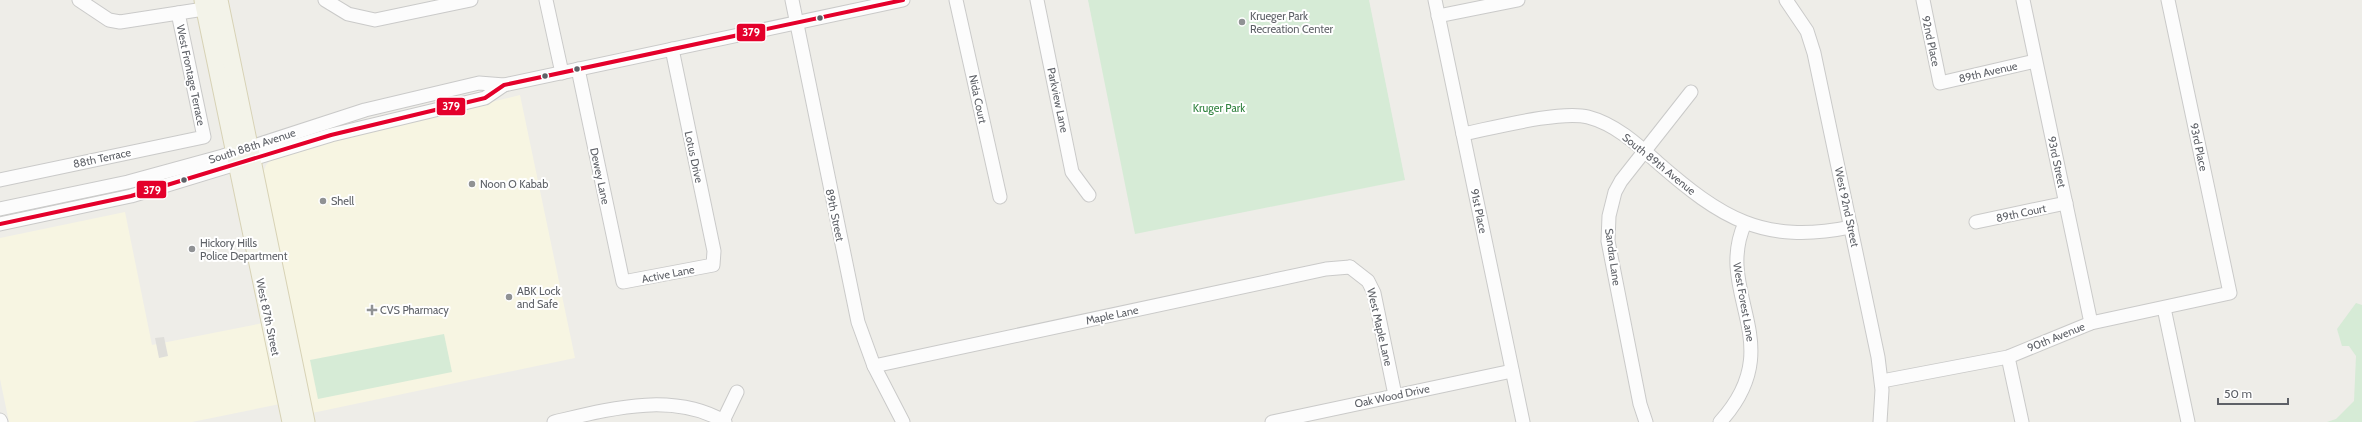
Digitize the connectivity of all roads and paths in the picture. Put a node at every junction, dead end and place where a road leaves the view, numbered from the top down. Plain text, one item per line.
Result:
1 (79, 0) edge
2 (219, 0) edge
3 (471, 0) edge
4 (546, 0) edge
5 (792, 0) edge
6 (903, 0) edge
7 (956, 0) edge
8 (1037, 0) edge
9 (1434, 0) edge
10 (1518, 0) edge
11 (1786, 0) edge
12 (1923, 0) edge
13 (2023, 0) edge
14 (2168, 0) edge
15 (327, 2) edge
16 (203, 4) edge
17 (178, 13) junction
18 (1438, 16) junction
19 (796, 23) junction
20 (672, 49) junction
21 (2036, 61) junction
22 (578, 69) junction
23 (562, 73) junction
24 (1940, 83) joint
25 (1691, 92) dead end
26 (1463, 134) junction
27 (204, 137) joint
28 (1644, 151) junction
29 (242, 156) junction
30 (0, 180) edge
31 (1089, 196) dead end
32 (1000, 197) dead end
33 (2066, 203) junction
34 (0, 209) edge
35 (1976, 222) dead end
36 (1745, 223) junction
37 (0, 224) edge
38 (1851, 227) junction
39 (1353, 262) joint
40 (713, 265) joint
41 (623, 282) joint
42 (2230, 293) joint
43 (2164, 308) junction
44 (2091, 324) junction
45 (2008, 356) junction
46 (874, 366) junction
47 (1512, 371) junction
48 (1882, 381) junction
49 (738, 392) dead end
50 (1395, 395) junction
51 (724, 421) edge
52 (291, 422) edge
53 (306, 422) edge
54 (554, 422) edge
55 (904, 422) edge
56 (1272, 422) edge
57 (1523, 422) edge
58 (1646, 422) edge
59 (1720, 422) edge
60 (1880, 422) edge
61 (2022, 422) edge
62 (2188, 422) edge

1 - 17 street
2 - 29 main road, West 87th Street
3 - 15 street
4 - 23 street
5 - 19 street, 89th Street
6 - 19 street, South 88th Avenue
7 - 32 street, Nida Court
8 - 31 street, Parkview Lane
9 - 18 street, 91st Place
10 - 18 street
11 - 38 street, West 92nd Street
12 - 24 street, 92nd Place
13 - 21 street, 93rd Street
14 - 42 street, 93rd Place
16 - 17 street
16 - 29 main road, West 87th Street
17 - 27 street, West Frontage Terrace
18 - 26 street, 91st Place
19 - 20 street, South 88th Avenue
19 - 46 street, 89th Street
20 - 22 street, South 88th Avenue
20 - 40 street, Lotus Drive
21 - 24 street, 89th Avenue
21 - 33 street, 93rd Street
22 - 23 street, South 88th Avenue
22 - 41 street, Dewey Lane
23 - 29 street, South 88th Avenue
25 - 28 street, Sandra Lane
26 - 28 street, South 89th Avenue
26 - 47 street, 91st Place
27 - 30 street, 88th Terrace
28 - 36 street, South 89th Avenue
28 - 58 street, Sandra Lane
29 - 34 street, South 88th Avenue
29 - 37 street, South 88th Avenue
29 - 52 main road, West 87th Street
29 - 53 main road, West 87th Street
33 - 35 street, 89th Court
33 - 44 street, 93rd Street
36 - 38 street, South 89th Avenue
36 - 59 street, West Forest Lane
38 - 48 street, West 92nd Street
39 - 46 street, Maple Lane
39 - 50 street, West Maple Lane
40 - 41 street, Active Lane
42 - 43 street, 90th Avenue
43 - 44 street, 90th Avenue
43 - 62 street
44 - 45 street, 90th Avenue
45 - 48 street, 90th Avenue
45 - 61 street
46 - 55 street, 89th Street
47 - 50 street, Oak Wood Drive
47 - 57 street, 91st Place
48 - 60 street, West 92nd Street
49 - 51 street
50 - 56 street, Oak Wood Drive
51 - 54 street

